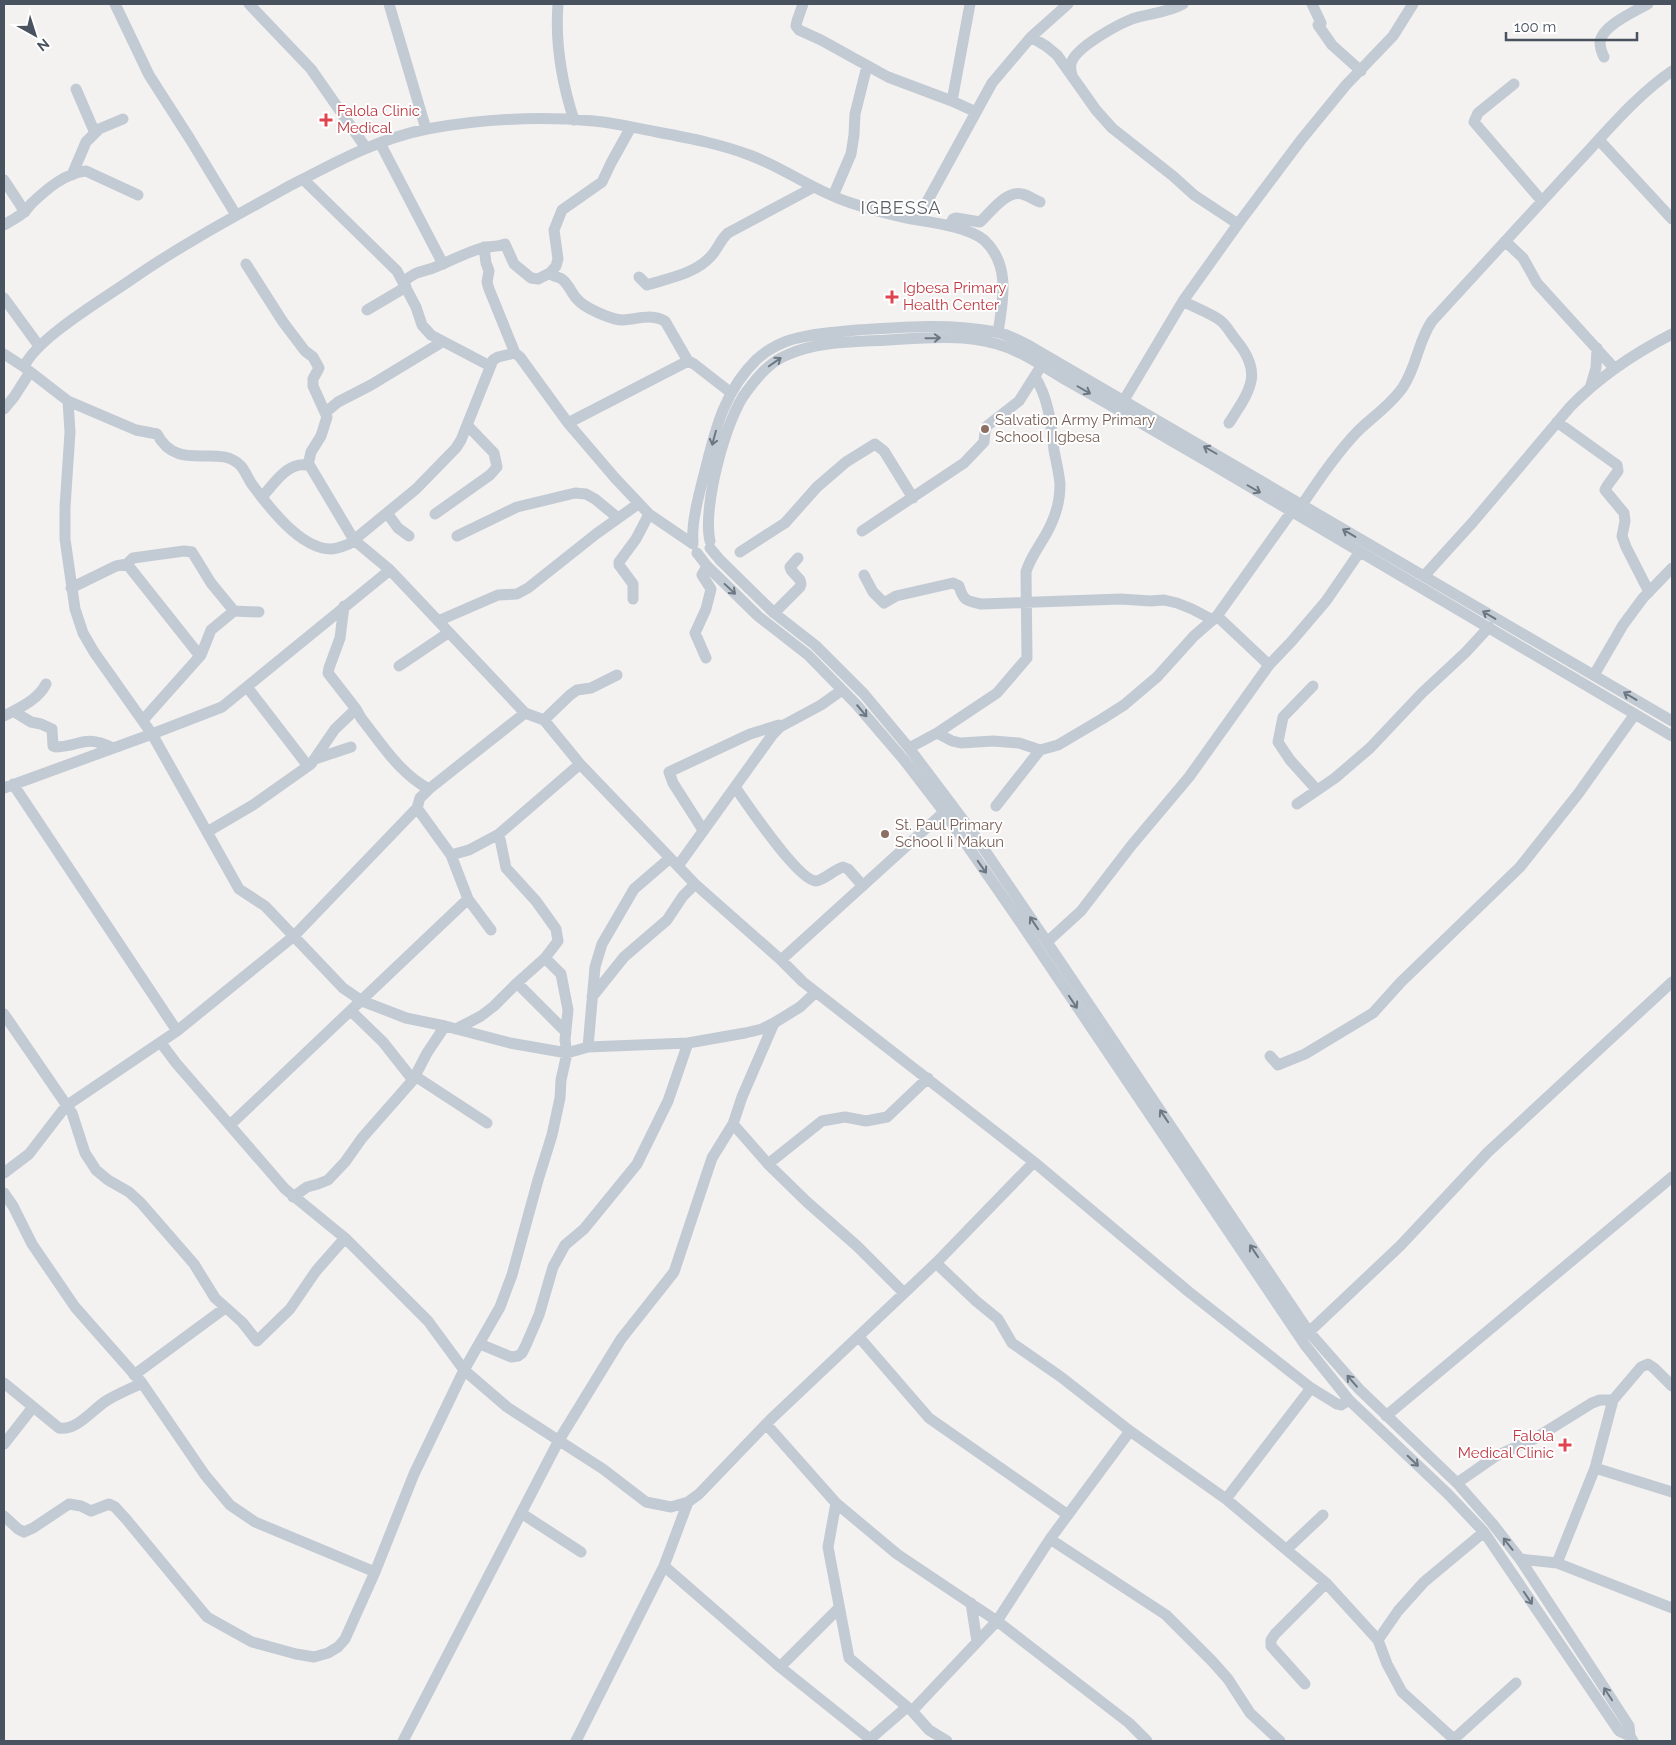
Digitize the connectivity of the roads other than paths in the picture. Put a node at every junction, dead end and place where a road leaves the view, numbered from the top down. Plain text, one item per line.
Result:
1 (116, 4) edge
2 (249, 4) edge
3 (389, 4) edge
4 (558, 4) edge
5 (803, 4) edge
6 (970, 4) edge
7 (1068, 4) edge
8 (1183, 4) edge
9 (1312, 4) edge
10 (1413, 4) edge
11 (1648, 4) edge
12 (1031, 37) junction
13 (1604, 57) dead end
14 (867, 66) junction
15 (1360, 70) junction
16 (1672, 71) edge
17 (1072, 76) junction
18 (1514, 84) dead end
19 (76, 89) dead end
20 (952, 101) junction
21 (976, 112) junction
22 (123, 119) dead end
23 (574, 120) junction
24 (631, 127) junction
25 (426, 129) junction
26 (95, 133) junction
27 (1599, 140) junction
28 (380, 142) junction
29 (366, 148) junction
30 (72, 175) junction
31 (303, 179) junction
32 (4, 180) edge
33 (814, 187) junction
34 (138, 194) dead end
35 (833, 196) junction
36 (1541, 200) junction
37 (1040, 202) dead end
38 (25, 212) junction
39 (236, 215) junction
40 (1672, 219) edge
41 (917, 220) junction
42 (1238, 224) junction
43 (4, 225) edge
44 (950, 225) junction
45 (1506, 240) junction
46 (484, 247) junction
47 (246, 264) dead end
48 (443, 264) junction
49 (550, 273) junction
50 (639, 277) dead end
51 (405, 285) junction
52 (4, 298) edge
53 (1183, 301) junction
54 (366, 310) dead end
55 (998, 332) junction
56 (1672, 334) edge
57 (442, 342) junction
58 (39, 346) junction
59 (1597, 348) junction
60 (516, 353) junction
61 (4, 354) edge
62 (688, 361) junction
63 (1041, 365) junction
64 (490, 366) junction
65 (27, 369) junction
66 (1615, 369) junction
67 (1035, 377) junction
68 (1590, 388) junction
69 (730, 392) junction
70 (1124, 400) junction
71 (68, 401) junction
72 (4, 409) edge
73 (326, 412) junction
74 (1556, 422) junction
75 (568, 423) junction
76 (1229, 423) dead end
77 (467, 425) junction
78 (308, 465) junction
79 (262, 497) junction
80 (913, 498) junction
81 (638, 504) junction
82 (1297, 508) junction
83 (387, 513) junction
84 (436, 514) dead end
85 (649, 514) junction
86 (618, 518) junction
87 (862, 530) dead end
88 (409, 536) dead end
89 (457, 536) dead end
90 (354, 540) junction
91 (710, 545) junction
92 (694, 546) junction
93 (740, 552) dead end
94 (1359, 553) junction
95 (798, 558) dead end
96 (128, 564) junction
97 (707, 566) junction
98 (1672, 568) edge
99 (390, 570) junction
100 (864, 575) dead end
101 (1424, 576) junction
102 (71, 588) junction
103 (1649, 592) junction
104 (632, 599) dead end
105 (1026, 601) junction
106 (344, 606) junction
107 (234, 610) junction
108 (259, 612) dead end
109 (774, 613) junction
110 (1215, 618) junction
111 (438, 620) junction
112 (1489, 627) junction
113 (448, 633) junction
114 (200, 656) junction
115 (706, 658) dead end
116 (1269, 665) junction
117 (400, 666) dead end
118 (617, 675) dead end
119 (1594, 675) junction
120 (46, 684) dead end
121 (247, 686) junction
122 (1313, 686) dead end
123 (842, 690) junction
124 (356, 709) junction
125 (525, 713) junction
126 (8, 714) edge
127 (1635, 714) junction
128 (143, 720) junction
129 (544, 720) junction
130 (1672, 721) edge
131 (780, 727) junction
132 (937, 733) junction
133 (152, 734) junction
134 (1672, 736) edge
135 (351, 746) dead end
136 (113, 748) junction
137 (909, 748) junction
138 (1040, 750) junction
139 (311, 763) junction
140 (580, 764) junction
141 (8, 786) edge
142 (735, 787) junction
143 (429, 789) junction
144 (1317, 790) junction
145 (1297, 804) dead end
146 (996, 806) dead end
147 (417, 808) junction
148 (944, 812) junction
149 (703, 830) junction
150 (207, 832) junction
151 (499, 834) junction
152 (450, 856) junction
153 (674, 862) junction
154 (695, 884) junction
155 (863, 886) junction
156 (468, 899) junction
157 (492, 930) dead end
158 (294, 936) junction
159 (1047, 942) junction
160 (546, 958) junction
161 (781, 960) junction
162 (1672, 982) edge
163 (517, 983) junction
164 (816, 992) junction
165 (591, 999) junction
166 (362, 1001) junction
167 (351, 1011) junction
168 (4, 1014) edge
169 (774, 1023) junction
170 (450, 1027) junction
171 (177, 1031) junction
172 (566, 1032) junction
173 (161, 1043) junction
174 (688, 1043) junction
175 (588, 1047) junction
176 (567, 1053) junction
177 (1270, 1056) dead end
178 (414, 1078) junction
179 (928, 1078) junction
180 (66, 1106) junction
181 (487, 1123) dead end
182 (733, 1124) junction
183 (230, 1125) junction
184 (1034, 1162) junction
185 (768, 1164) junction
186 (4, 1173) edge
187 (1672, 1177) edge
188 (4, 1193) edge
189 (293, 1197) junction
190 (13, 1206) junction
191 (4, 1215) edge
192 (345, 1238) junction
193 (936, 1263) junction
194 (904, 1293) junction
195 (225, 1308) junction
196 (1309, 1332) junction
197 (859, 1337) junction
198 (480, 1344) junction
199 (464, 1370) junction
200 (138, 1379) junction
201 (4, 1383) edge
202 (1672, 1386) edge
203 (1311, 1388) junction
204 (1350, 1400) junction
205 (1613, 1400) junction
206 (32, 1407) junction
207 (1386, 1416) junction
208 (766, 1424) junction
209 (1130, 1431) junction
210 (559, 1440) junction
211 (4, 1444) edge
212 (1595, 1468) junction
213 (1457, 1483) junction
214 (1672, 1492) edge
215 (1226, 1498) junction
216 (688, 1502) junction
217 (836, 1503) junction
218 (521, 1513) junction
219 (1068, 1515) junction
220 (1323, 1515) dead end
221 (4, 1516) edge
222 (1484, 1532) junction
223 (1050, 1539) junction
224 (1287, 1549) junction
225 (581, 1552) dead end
226 (1520, 1559) junction
227 (1557, 1563) junction
228 (664, 1566) junction
229 (376, 1572) junction
230 (1326, 1583) junction
231 (971, 1604) junction
232 (839, 1608) junction
233 (1672, 1608) edge
234 (997, 1621) junction
235 (1378, 1640) junction
236 (977, 1642) junction
237 (780, 1667) junction
238 (1516, 1683) dead end
239 (1306, 1684) dead end
240 (910, 1709) junction
241 (1632, 1739) edge
242 (1455, 1740) edge
243 (403, 1741) edge
244 (576, 1741) edge
245 (946, 1741) edge
246 (1147, 1741) edge
247 (1280, 1741) edge

1 - 39 street
2 - 29 street
3 - 25 street
4 - 23 street
5 - 14 street
6 - 20 street
7 - 12 street
8 - 17 street
9 - 15 street
10 - 15 street
11 - 13 street
12 - 17 street
12 - 21 street
14 - 20 street
14 - 35 street
15 - 42 street
16 - 27 street
17 - 42 street
18 - 36 street
19 - 26 street
20 - 21 street
21 - 41 street
22 - 26 street
23 - 24 street
23 - 25 street
24 - 33 street
24 - 49 street
25 - 28 street
26 - 30 street
27 - 36 street
27 - 40 street
28 - 29 street
28 - 48 street
29 - 31 street
30 - 34 street
30 - 38 street
31 - 39 street
31 - 51 street
32 - 38 street
33 - 35 street
33 - 50 street
35 - 41 street
36 - 45 street
37 - 44 street
38 - 43 street
39 - 58 street
41 - 44 street
42 - 53 street
44 - 55 street
45 - 59 street
45 - 82 street
46 - 48 street
46 - 49 street
46 - 60 street
47 - 73 street
48 - 51 street
49 - 62 street
51 - 54 street
51 - 57 street
52 - 58 street
53 - 70 street
53 - 76 street
55 - 69 street
55 - 70 street
56 - 66 street
57 - 64 street
57 - 73 street
58 - 65 street
59 - 66 street
59 - 68 street
60 - 64 street
60 - 75 street
61 - 65 street
62 - 69 street
62 - 75 street
63 - 67 street
63 -> 82 street
91 -> 63 street
64 - 77 street
65 - 71 street
65 - 72 street
66 - 68 street
67 - 80 street
67 - 105 street
68 - 74 street
69 -> 92 street
82 -> 70 street
71 - 79 street
71 - 102 street
73 - 78 street
74 - 101 street
74 - 103 street
75 - 81 street
77 - 83 street
77 - 84 street
78 - 79 street
78 - 90 street
79 - 90 street
80 - 87 street
80 - 93 street
81 - 85 street
81 - 86 street
82 - 94 street
101 -> 82 street
82 - 110 street
83 - 88 street
83 - 90 street
85 - 92 street
85 - 104 street
86 - 89 street
86 - 111 street
90 - 99 street
91 - 92 street
91 - 92 street
91 - 109 street
92 - 97 street
94 - 112 street
94 - 116 street
95 - 109 street
96 - 102 street
96 - 107 street
96 - 114 street
97 - 115 street
97 -> 123 street
98 - 103 street
99 - 106 street
99 - 111 street
100 - 105 street
119 -> 101 street
102 - 128 street
103 - 119 street
105 - 110 street
105 - 132 street
106 - 121 street
106 - 124 street
107 - 108 street
107 - 114 street
109 - 137 street
110 - 116 street
110 - 138 street
111 - 113 street
112 - 127 street
112 - 144 street
113 - 117 street
113 - 125 street
114 - 128 street
116 - 159 street
118 - 129 street
130 -> 119 street
120 - 126 street
121 - 133 street
121 - 139 street
122 - 144 street
123 - 131 street
123 -> 148 street
124 - 139 street
124 - 143 street
125 - 129 street
125 - 143 street
126 - 136 street
127 - 134 street
127 - 177 street
128 - 133 street
129 - 140 street
131 - 142 street
131 - 149 street
132 - 137 street
132 - 138 street
133 - 136 street
133 - 150 street
135 - 139 street
136 - 141 street
159 -> 137 street
138 - 146 street
139 - 150 street
140 - 151 street
140 - 153 street
141 - 171 street
142 - 149 street
142 - 155 street
143 - 147 street
144 - 145 street
147 - 152 street
147 - 158 street
148 - 155 street
148 -> 204 street
149 - 153 street
150 - 158 street
151 - 152 street
151 - 160 street
152 - 156 street
153 - 154 street
153 - 165 street
154 - 161 street
154 - 165 street
155 - 161 street
156 - 157 street
156 - 166 street
158 - 166 street
158 - 171 street
196 -> 159 street
160 - 163 street
160 - 172 street
161 - 164 street
162 - 196 street
163 - 170 street
163 - 172 street
164 - 169 street
164 - 179 street
165 - 175 street
166 - 167 street
166 - 170 street
167 - 178 street
167 - 183 street
168 - 180 street
169 - 174 street
169 - 182 street
170 - 176 street
170 - 178 street
171 - 173 street
172 - 176 street
173 - 180 street
173 - 183 street
174 - 175 street
174 - 198 street
175 - 176 street
176 - 198 street
178 - 181 street
178 - 189 street
179 - 184 street
179 - 185 street
180 - 186 street
180 - 195 street
182 - 185 street
182 - 210 street
183 - 189 street
184 - 193 street
184 - 203 street
185 - 194 street
187 - 207 street
188 - 190 street
189 - 192 street
190 - 191 street
190 - 200 street
192 - 195 street
192 - 199 street
193 - 194 street
193 - 209 street
194 - 197 street
195 - 200 street
207 -> 196 street
197 - 208 street
197 - 219 street
198 - 199 street
199 - 210 street
199 - 229 street
200 - 206 street
200 - 229 street
201 - 206 street
202 - 205 street
203 - 204 street
203 - 215 street
204 -> 222 street
205 - 212 street
205 - 213 street
206 - 211 street
207 - 213 street
208 - 216 street
208 - 217 street
209 - 215 street
209 - 219 street
210 - 216 street
210 - 218 street
212 - 214 street
212 - 227 street
226 -> 213 street
215 - 224 street
216 - 228 street
217 - 231 street
217 - 232 street
218 - 225 street
218 - 243 street
219 - 223 street
220 - 224 street
221 - 229 street
222 - 235 street
222 -> 241 street
223 - 234 street
223 - 247 street
224 - 230 street
226 - 227 street
241 -> 226 street
227 - 233 street
228 - 237 street
228 - 244 street
230 - 235 street
230 - 239 street
231 - 234 street
231 - 236 street
232 - 237 street
232 - 240 street
234 - 236 street
234 - 246 street
235 - 242 street
236 - 240 street
237 - 240 street
238 - 242 street
240 - 245 street

